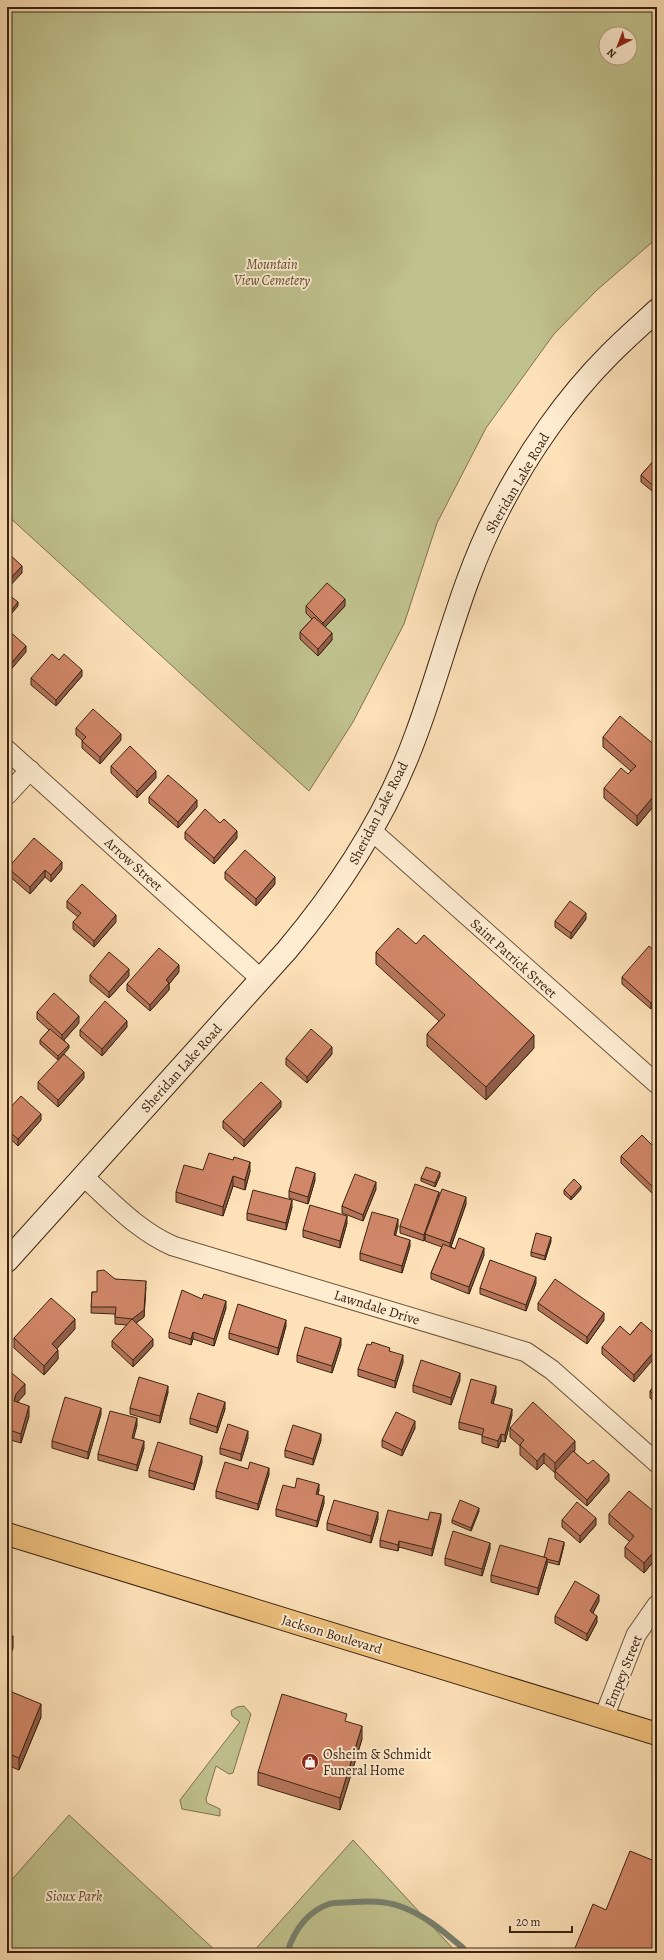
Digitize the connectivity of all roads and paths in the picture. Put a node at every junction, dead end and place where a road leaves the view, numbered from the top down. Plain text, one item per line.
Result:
1 (657, 310) edge
2 (7, 750) edge
3 (30, 770) junction
4 (7, 796) edge
5 (372, 831) junction
6 (261, 979) junction
7 (656, 1082) edge
8 (83, 1176) junction
9 (7, 1261) edge
10 (657, 1463) edge
11 (7, 1534) edge
12 (657, 1605) edge
13 (604, 1717) junction
14 (657, 1734) edge

1 - 5 main road, Sheridan Lake Road
2 - 3 street, Arrow Street
3 - 4 street
3 - 6 street, Arrow Street
5 - 6 main road, Sheridan Lake Road
5 - 7 street, Saint Patrick Street
6 - 8 main road, Sheridan Lake Road
8 - 9 main road, Sheridan Lake Road
8 - 10 street, Lawndale Drive
11 - 13 main road, Jackson Boulevard
12 - 13 street, Empey Street
13 - 14 main road, Jackson Boulevard

